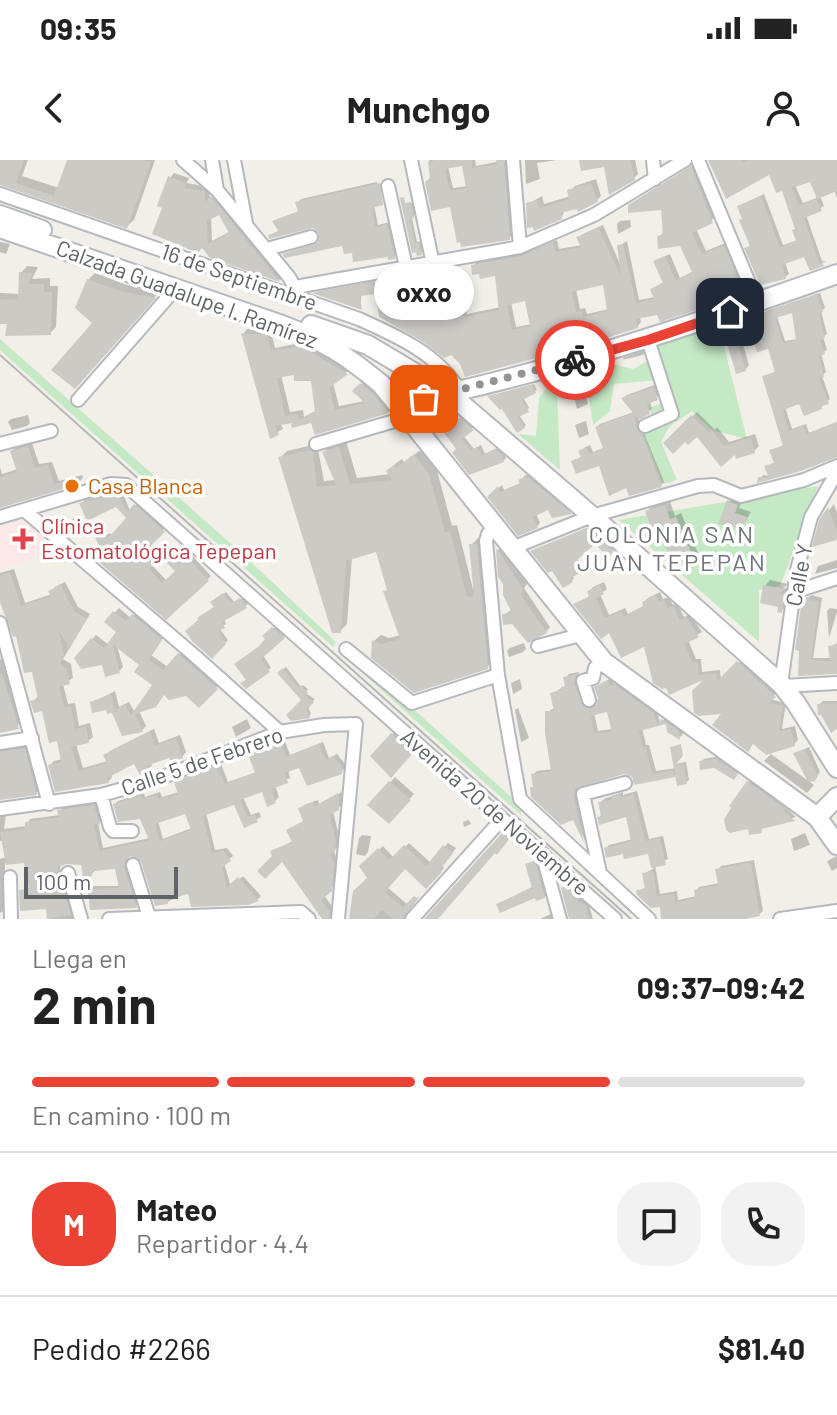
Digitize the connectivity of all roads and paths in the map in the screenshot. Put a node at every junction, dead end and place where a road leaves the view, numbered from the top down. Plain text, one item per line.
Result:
1 (183, 160) edge
2 (212, 160) edge
3 (234, 160) edge
4 (411, 160) edge
5 (513, 160) edge
6 (653, 160) edge
7 (685, 160) edge
8 (698, 160) edge
9 (655, 179) junction
10 (388, 186) dead end
11 (217, 190) junction
12 (0, 194) edge
13 (0, 215) edge
14 (247, 226) junction
15 (0, 228) edge
16 (311, 237) dead end
17 (520, 247) junction
18 (267, 249) junction
19 (433, 264) junction
20 (406, 267) junction
21 (837, 274) edge
22 (176, 288) junction
23 (293, 292) junction
24 (757, 302) junction
25 (648, 340) junction
26 (455, 392) junction
27 (78, 400) dead end
28 (403, 411) junction
29 (645, 426) dead end
30 (51, 431) dead end
31 (0, 444) edge
32 (316, 444) dead end
33 (837, 469) edge
34 (24, 510) junction
35 (592, 516) junction
36 (0, 517) edge
37 (495, 527) junction
38 (512, 548) junction
39 (837, 578) edge
40 (794, 592) junction
41 (0, 623) edge
42 (584, 634) junction
43 (538, 646) dead end
44 (346, 649) dead end
45 (604, 662) junction
46 (498, 675) junction
47 (837, 683) edge
48 (782, 685) junction
49 (589, 700) dead end
50 (374, 705) junction
51 (356, 724) junction
52 (280, 732) junction
53 (32, 738) junction
54 (0, 743) edge
55 (837, 768) edge
56 (625, 783) dead end
57 (101, 795) junction
58 (837, 797) edge
59 (49, 804) junction
60 (0, 809) edge
61 (817, 817) junction
62 (502, 819) junction
63 (132, 831) dead end
64 (837, 845) edge
65 (542, 853) junction
66 (133, 865) dead end
67 (68, 873) dead end
68 (600, 873) junction
69 (10, 877) dead end
70 (837, 911) edge
71 (149, 917) edge
72 (11, 919) edge
73 (81, 919) edge
74 (109, 919) edge
75 (309, 919) edge
76 (338, 919) edge
77 (412, 919) edge
78 (560, 919) edge
79 (615, 919) edge
80 (649, 919) edge
81 (780, 919) edge

1 - 11 street
2 - 11 street
3 - 14 street
4 - 19 street
5 - 17 street
6 - 9 street
7 - 9 street
8 - 24 street
9 - 17 street
10 - 20 street
11 - 14 street
12 - 23 street, 16 de Septiembre
13 - 26 main road, Calzada Guadalupe I. Ramírez
14 - 18 street
15 - 22 main road, Calzada Guadalupe I. Ramírez
16 - 18 street
17 - 19 street
18 - 23 street
19 - 20 street
20 - 23 street
21 - 24 main road
22 - 27 street
22 - 28 main road, Calzada Guadalupe I. Ramírez
23 - 26 street, 16 de Septiembre
24 - 25 main road
25 - 26 main road
25 - 29 street
26 - 28 main road
26 - 35 main road, Calzada Guadalupe I. Ramírez
28 - 32 street
28 - 37 main road, Calzada Guadalupe I. Ramírez
30 - 31 street
33 - 35 street
33 - 40 street, Calle Y
34 - 36 street
34 - 50 street, Avenida 20 de Noviembre
34 - 52 street
35 - 38 street
35 - 48 main road, Calzada Guadalupe I. Ramírez
37 - 38 main road, Calzada Guadalupe I. Ramírez
37 - 46 street
38 - 42 main road, Calzada Guadalupe I. Ramírez
39 - 40 street
40 - 48 street, Calle Y
41 - 53 street
42 - 43 street
42 - 45 main road, Calzada Guadalupe I. Ramírez
44 - 46 street
45 - 49 street
45 - 61 main road, Calzada Guadalupe I. Ramírez
46 - 68 street
47 - 48 street
48 - 55 main road, Calzada Guadalupe I. Ramírez
50 - 51 street
50 - 62 street, Avenida 20 de Noviembre
51 - 52 street, Calle 5 de Febrero
51 - 76 street
52 - 57 street, Calle 5 de Febrero
53 - 54 street
53 - 59 street
56 - 68 street
57 - 59 street, Calle 5 de Febrero
57 - 63 street
58 - 61 main road
59 - 60 street, Calle 5 de Febrero
61 - 64 main road, Calzada Guadalupe I. Ramírez
62 - 65 street, Avenida 20 de Noviembre
62 - 77 street
65 - 78 street
65 - 79 street, Avenida 20 de Noviembre
66 - 71 street
67 - 73 street
68 - 80 street
69 - 72 street
70 - 81 street
71 - 74 street
71 - 75 street

